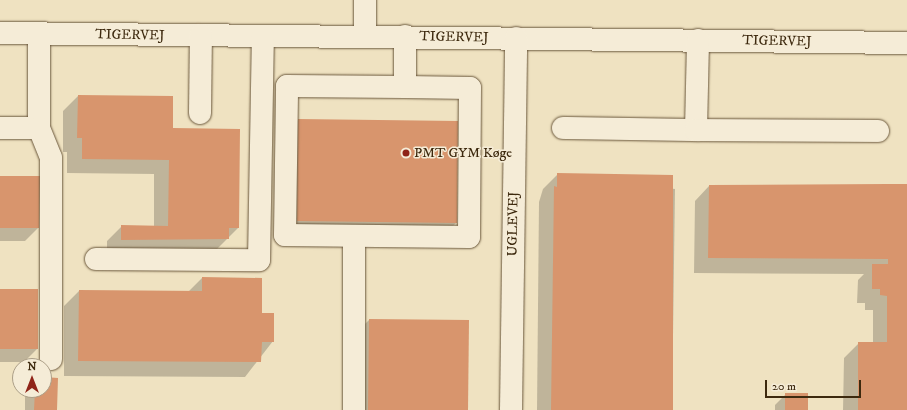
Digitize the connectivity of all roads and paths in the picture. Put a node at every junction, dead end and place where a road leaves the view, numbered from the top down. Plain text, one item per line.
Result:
1 (365, 0) edge
2 (0, 34) edge
3 (39, 34) junction
4 (201, 35) junction
5 (263, 36) junction
6 (365, 36) junction
7 (405, 36) junction
8 (516, 38) junction
9 (698, 40) junction
10 (907, 43) edge
11 (405, 87) junction
12 (200, 113) dead end
13 (0, 128) edge
14 (39, 128) junction
15 (563, 128) dead end
16 (696, 130) junction
17 (878, 131) dead end
18 (354, 236) junction
19 (96, 259) dead end
20 (52, 358) edge
21 (354, 410) edge
22 (511, 410) edge

1 - 6 street
2 - 3 street, TIGERVEJ
3 - 4 street, TIGERVEJ
3 - 14 street
4 - 5 street, TIGERVEJ
4 - 12 street
5 - 6 street, TIGERVEJ
5 - 19 street
6 - 7 street, TIGERVEJ
7 - 8 street, TIGERVEJ
7 - 11 street
8 - 9 street, TIGERVEJ
8 - 22 street, UGLEVEJ
9 - 10 street, TIGERVEJ
9 - 16 street
11 - 18 street
11 - 18 street
13 - 14 street
14 - 20 street
15 - 16 street
16 - 17 street
18 - 21 street

